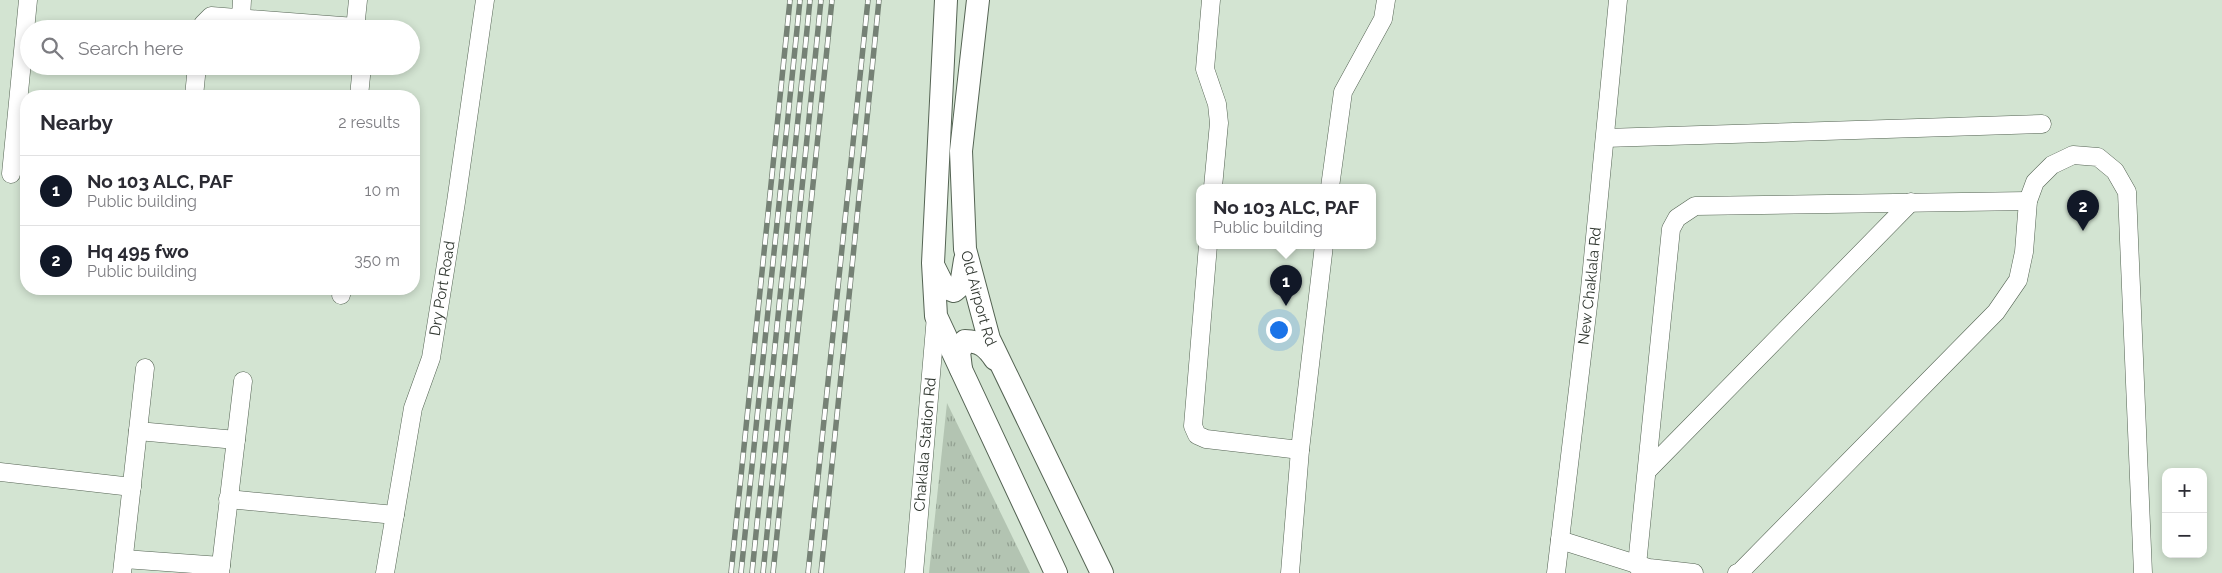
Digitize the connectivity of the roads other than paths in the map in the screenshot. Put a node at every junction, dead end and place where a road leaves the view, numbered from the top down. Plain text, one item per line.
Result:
1 (28, 0) edge
2 (242, 0) edge
3 (358, 0) edge
4 (485, 0) edge
5 (946, 0) edge
6 (978, 0) edge
7 (1211, 0) edge
8 (1386, 0) edge
9 (1618, 0) edge
10 (240, 18) junction
11 (26, 20) edge
12 (207, 20) edge
13 (263, 20) edge
14 (356, 20) edge
15 (20, 75) edge
16 (196, 75) edge
17 (361, 75) edge
18 (195, 90) edge
19 (360, 90) edge
20 (2042, 124) dead end
21 (1606, 138) junction
22 (10, 174) dead end
23 (1213, 184) edge
24 (1330, 184) edge
25 (2028, 201) junction
26 (1911, 202) junction
27 (965, 249) junction
28 (1208, 249) edge
29 (1324, 249) edge
30 (933, 264) junction
31 (936, 316) junction
32 (145, 368) dead end
33 (1002, 368) junction
34 (962, 373) junction
35 (243, 381) dead end
36 (138, 431) junction
37 (236, 440) junction
38 (1300, 450) junction
39 (1647, 471) junction
40 (0, 472) edge
41 (132, 487) junction
42 (228, 499) junction
43 (395, 515) junction
44 (1560, 540) junction
45 (123, 566) edge
46 (1640, 569) edge
47 (221, 570) edge
48 (385, 573) edge
49 (914, 573) edge
50 (1056, 573) edge
51 (1102, 573) edge
52 (1290, 573) edge
53 (1556, 573) edge
54 (1694, 573) edge
55 (1736, 573) edge
56 (2143, 573) edge

1 - 11 street
2 - 10 street
3 - 14 street
4 - 43 street, Dry Port Road
5 - 30 main road
6 - 27 main road, Old Airport Rd
7 - 23 street
8 - 24 street
9 - 21 street, New Chaklala Rd
10 - 12 street
10 - 13 street
15 - 22 street
16 - 18 street
17 - 19 street
20 - 21 street
21 - 44 street, New Chaklala Rd
25 - 26 street
25 - 55 street
25 - 56 street
26 - 39 street
26 - 39 street
27 - 30 main road
27 - 33 main road, Old Airport Rd
28 - 38 street
29 - 38 street
30 - 31 main road
31 - 34 main road
31 - 49 street, Chaklala Station Rd
32 - 36 street
33 - 34 main road
33 - 51 main road, Old Airport Rd
34 - 50 main road
35 - 37 street
36 - 37 street
36 - 41 street
37 - 42 street
38 - 52 street
39 - 46 street
40 - 41 street
41 - 45 street
42 - 43 street
42 - 47 street
43 - 48 street, Dry Port Road
44 - 46 street
44 - 53 street, New Chaklala Rd
45 - 47 street
46 - 54 street

